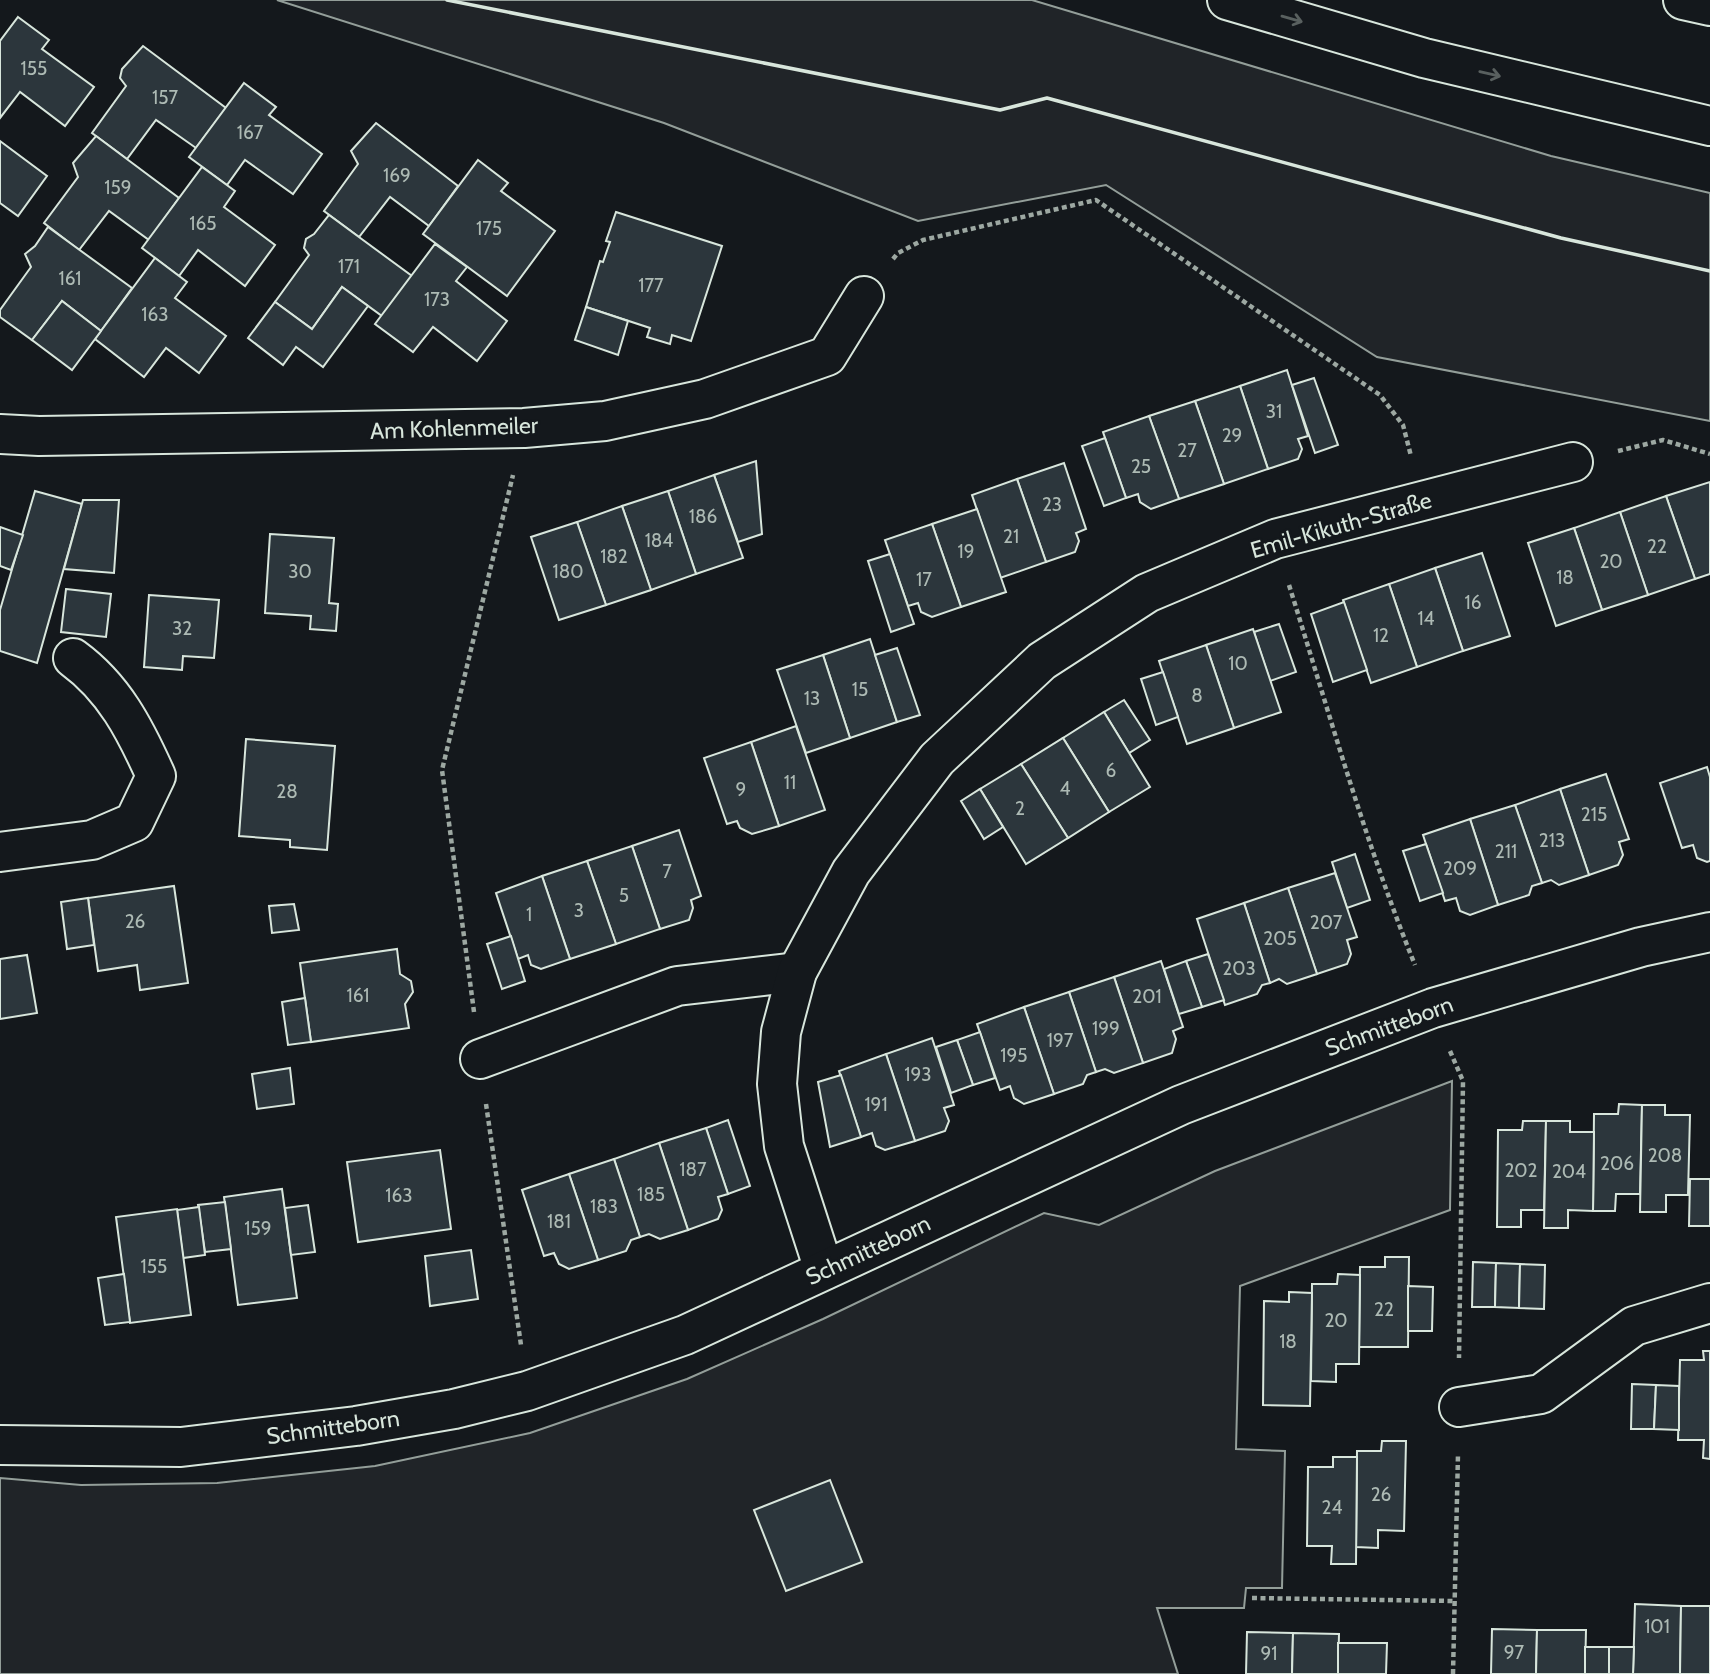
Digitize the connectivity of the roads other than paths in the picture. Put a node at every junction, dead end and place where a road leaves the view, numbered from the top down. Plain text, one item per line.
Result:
1 (1227, 0) edge
2 (1683, 0) edge
3 (1710, 6) edge
4 (1710, 126) edge
5 (864, 296) road end
6 (0, 434) edge
7 (1573, 462) road end
8 (73, 658) dead end
9 (0, 852) edge
10 (1710, 932) edge
11 (797, 972) junction
12 (480, 1059) road end
13 (824, 1270) junction
14 (1710, 1303) edge
15 (1459, 1407) dead end
16 (0, 1445) edge

1 -> 4 main road
2 - 3 main road
5 - 6 main road, Am Kohlenmeiler
7 - 11 main road, Emil-Kikuth-Straße
8 - 9 main road
10 - 13 main road, Schmitteborn
11 - 12 main road
11 - 13 main road, Emil-Kikuth-Straße
13 - 16 main road, Schmitteborn
14 - 15 main road

